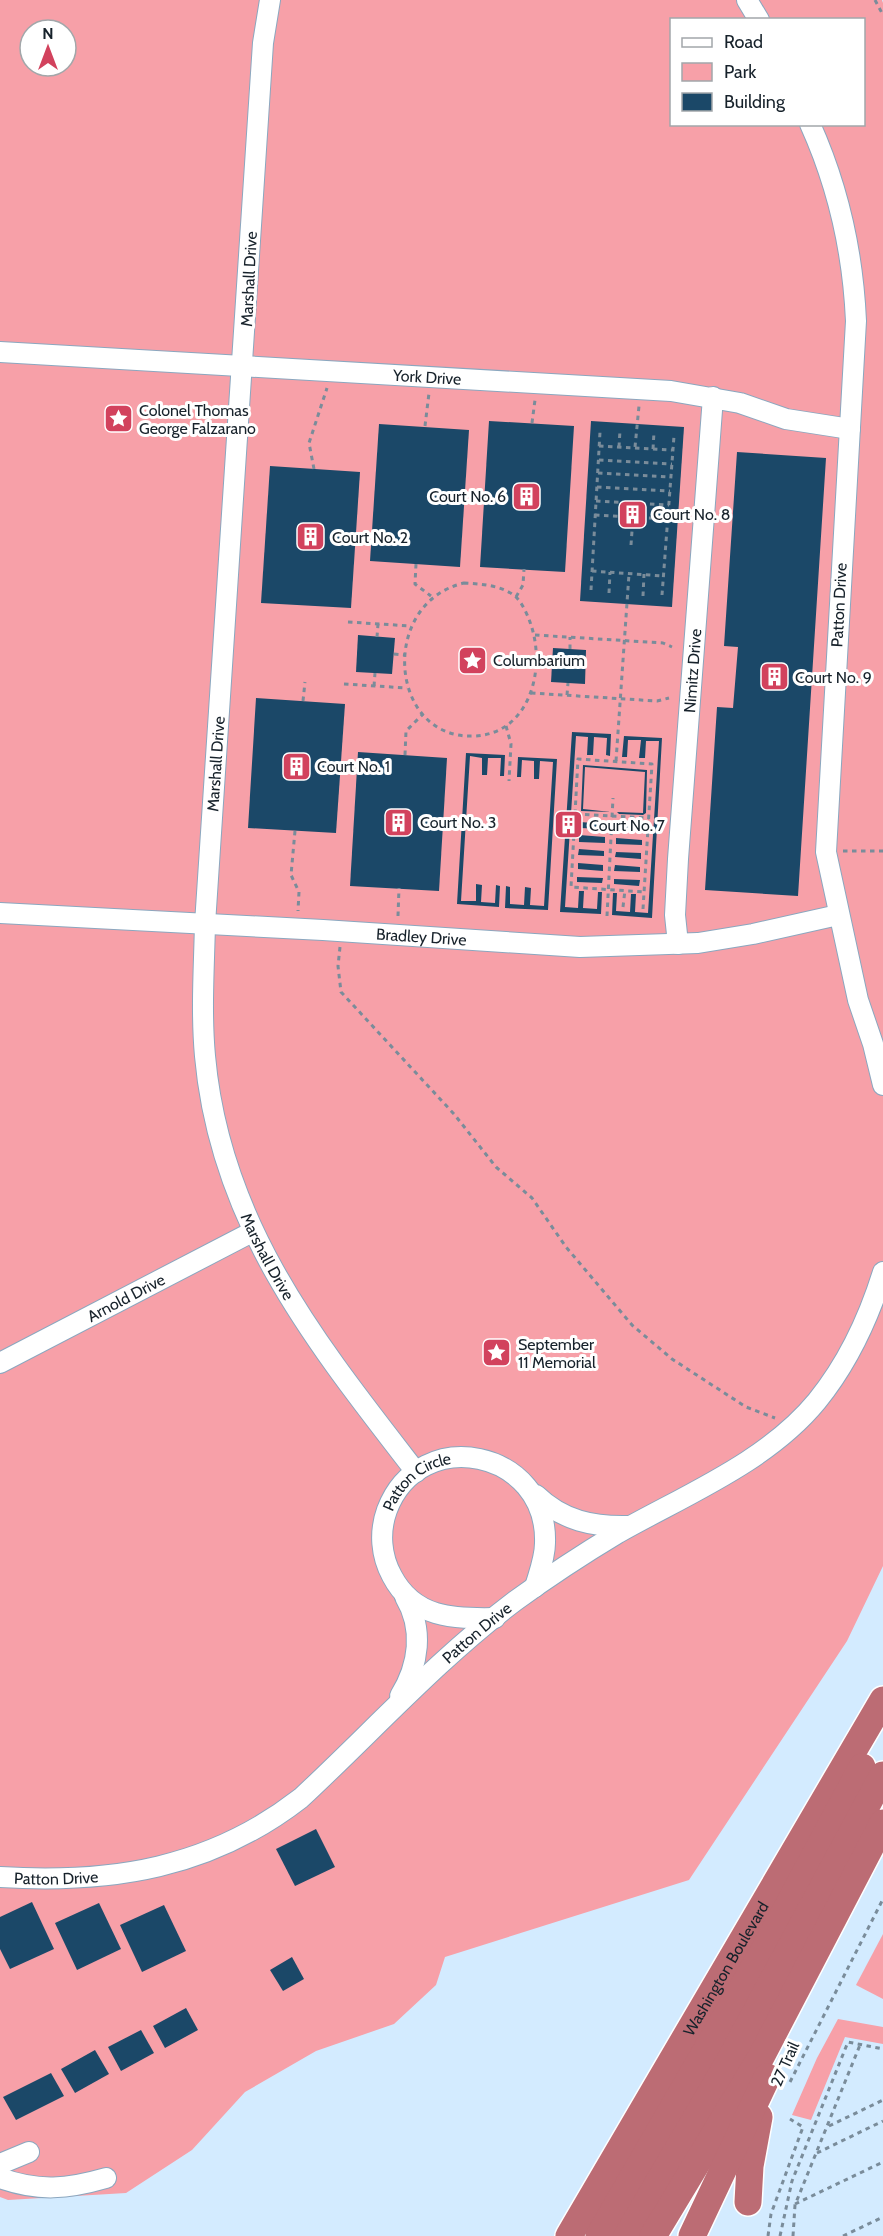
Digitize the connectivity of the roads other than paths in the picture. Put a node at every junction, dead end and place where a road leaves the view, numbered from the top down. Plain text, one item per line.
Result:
1 (270, 0) edge
2 (747, 0) edge
3 (758, 18) edge
4 (811, 126) edge
5 (0, 352) edge
6 (243, 365) junction
7 (713, 397) junction
8 (850, 429) junction
9 (0, 913) edge
10 (838, 915) junction
11 (205, 924) junction
12 (678, 944) junction
13 (883, 1085) edge
14 (252, 1232) junction
15 (883, 1272) edge
16 (0, 1363) edge
17 (416, 1472) junction
18 (528, 1487) junction
19 (632, 1526) junction
20 (535, 1587) junction
21 (402, 1592) junction
22 (495, 1618) junction
23 (883, 1700) edge
24 (390, 1713) junction
25 (883, 1729) edge
26 (883, 1775) edge
27 (883, 1823) edge
28 (0, 1877) edge
29 (832, 1922) junction
30 (777, 2082) junction
31 (29, 2152) dead end
32 (0, 2164) edge
33 (0, 2178) edge
34 (106, 2178) dead end
35 (748, 2202) dead end
36 (569, 2236) edge
37 (599, 2236) edge
38 (627, 2236) edge
39 (653, 2236) edge
40 (692, 2236) edge

1 - 6 lane, Marshall Drive
2 - 3 lane
4 - 8 lane, Patton Drive
5 - 6 lane, York Drive
6 - 7 lane, York Drive
6 - 11 lane, Marshall Drive
7 - 8 lane, York Drive
7 - 12 lane, Nimitz Drive
8 - 10 lane, Patton Drive
9 - 11 lane, Bradley Drive
10 - 12 lane, Bradley Drive
10 - 13 lane, Patton Drive
11 - 12 lane, Bradley Drive
11 - 14 lane, Marshall Drive
14 - 16 lane, Arnold Drive
14 - 17 lane, Marshall Drive
15 - 19 lane, Patton Drive
17 - 18 lane, Patton Circle
17 - 21 lane, Patton Circle
18 - 19 lane, Patton Circle
18 - 20 lane, Patton Circle
19 - 20 lane, Patton Drive
20 - 22 lane, Patton Drive
21 - 22 lane, Patton Circle
21 - 24 lane, Patton Circle
22 - 24 lane, Patton Drive
23 - 36 highway, Washington Boulevard
24 - 28 lane, Patton Drive
25 - 37 highway
26 - 38 highway
27 - 29 highway
29 - 30 highway
29 - 39 highway
30 - 35 highway
30 - 40 highway
31 - 32 lane
33 - 34 lane

